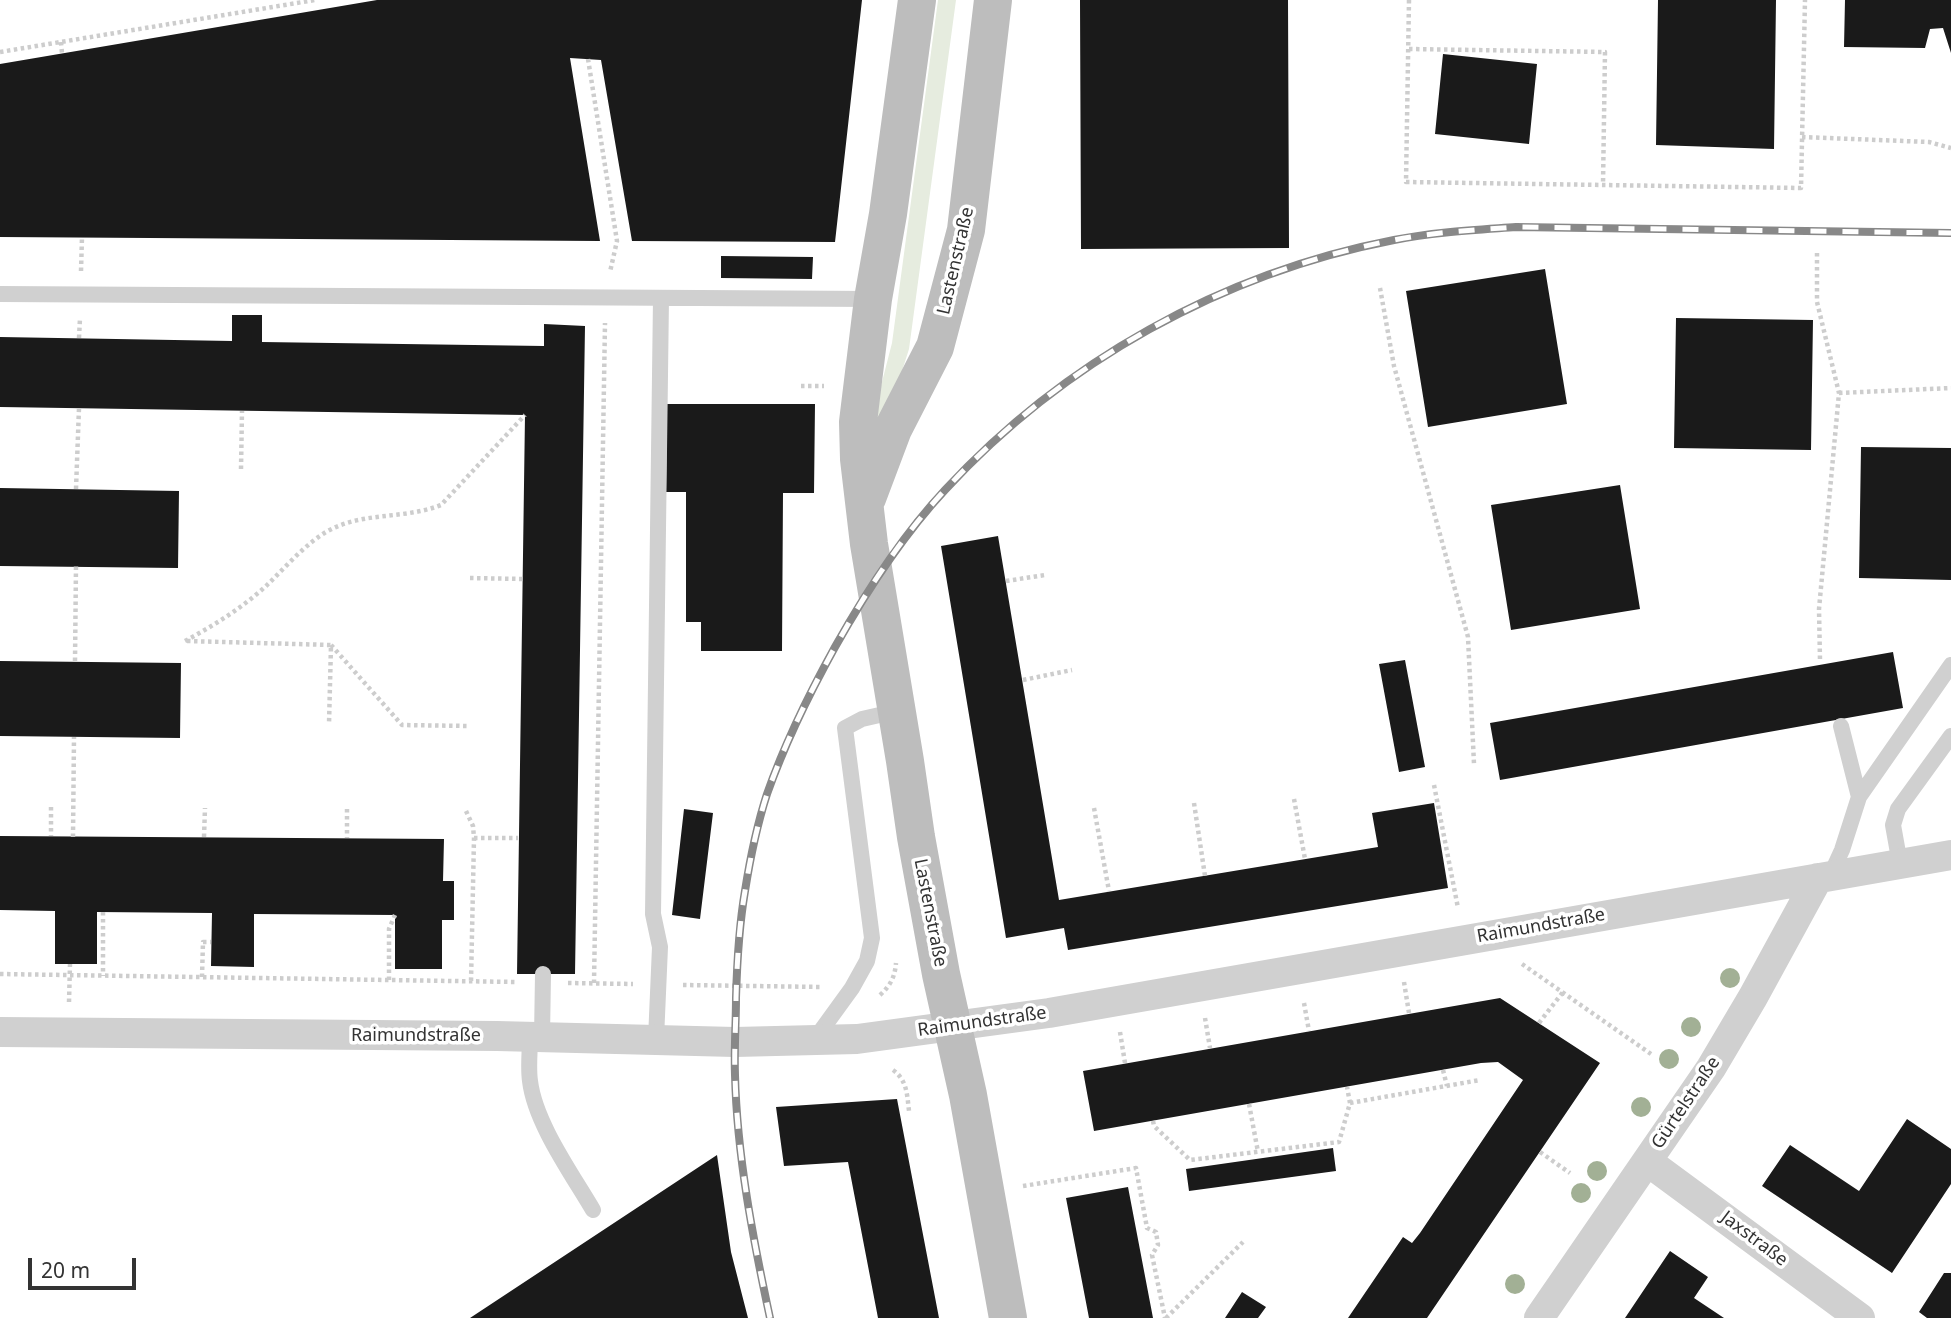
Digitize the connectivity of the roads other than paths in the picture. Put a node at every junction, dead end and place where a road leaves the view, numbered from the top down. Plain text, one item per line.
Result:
1 (917, 0) edge
2 (993, 0) edge
3 (0, 294) edge
4 (661, 298) junction
5 (873, 299) junction
6 (864, 507) junction
7 (1951, 665) edge
8 (897, 711) junction
9 (1841, 726) dead end
10 (1951, 736) edge
11 (1860, 797) junction
12 (1951, 855) edge
13 (1900, 864) junction
14 (1825, 876) junction
15 (543, 978) road end
16 (953, 1027) junction
17 (0, 1032) edge
18 (536, 1037) junction
19 (656, 1039) junction
20 (815, 1039) junction
21 (1647, 1161) junction
22 (593, 1210) dead end
23 (1008, 1318) edge
24 (1539, 1318) edge
25 (1860, 1318) edge

1 - 5 main road, Lastenstraße
2 - 6 main road, Lastenstraße
3 - 4 lane
4 - 5 lane
4 - 19 lane
5 - 6 main road, Lastenstraße
6 - 8 main road, Lastenstraße
7 - 11 lane
8 - 16 main road, Lastenstraße
8 - 20 lane
9 - 11 lane
10 - 13 lane
11 - 14 lane
12 - 13 street, Raimundstraße
13 - 14 street, Raimundstraße
14 - 16 street, Raimundstraße
14 - 21 street, Gürtelstraße
15 - 18 lane
16 - 20 street, Raimundstraße
16 - 23 main road, Lastenstraße
17 - 18 street, Raimundstraße
18 - 19 street, Raimundstraße
18 - 22 lane
19 - 20 street, Raimundstraße
21 - 24 street, Gürtelstraße
21 - 25 street, Jaxstraße

